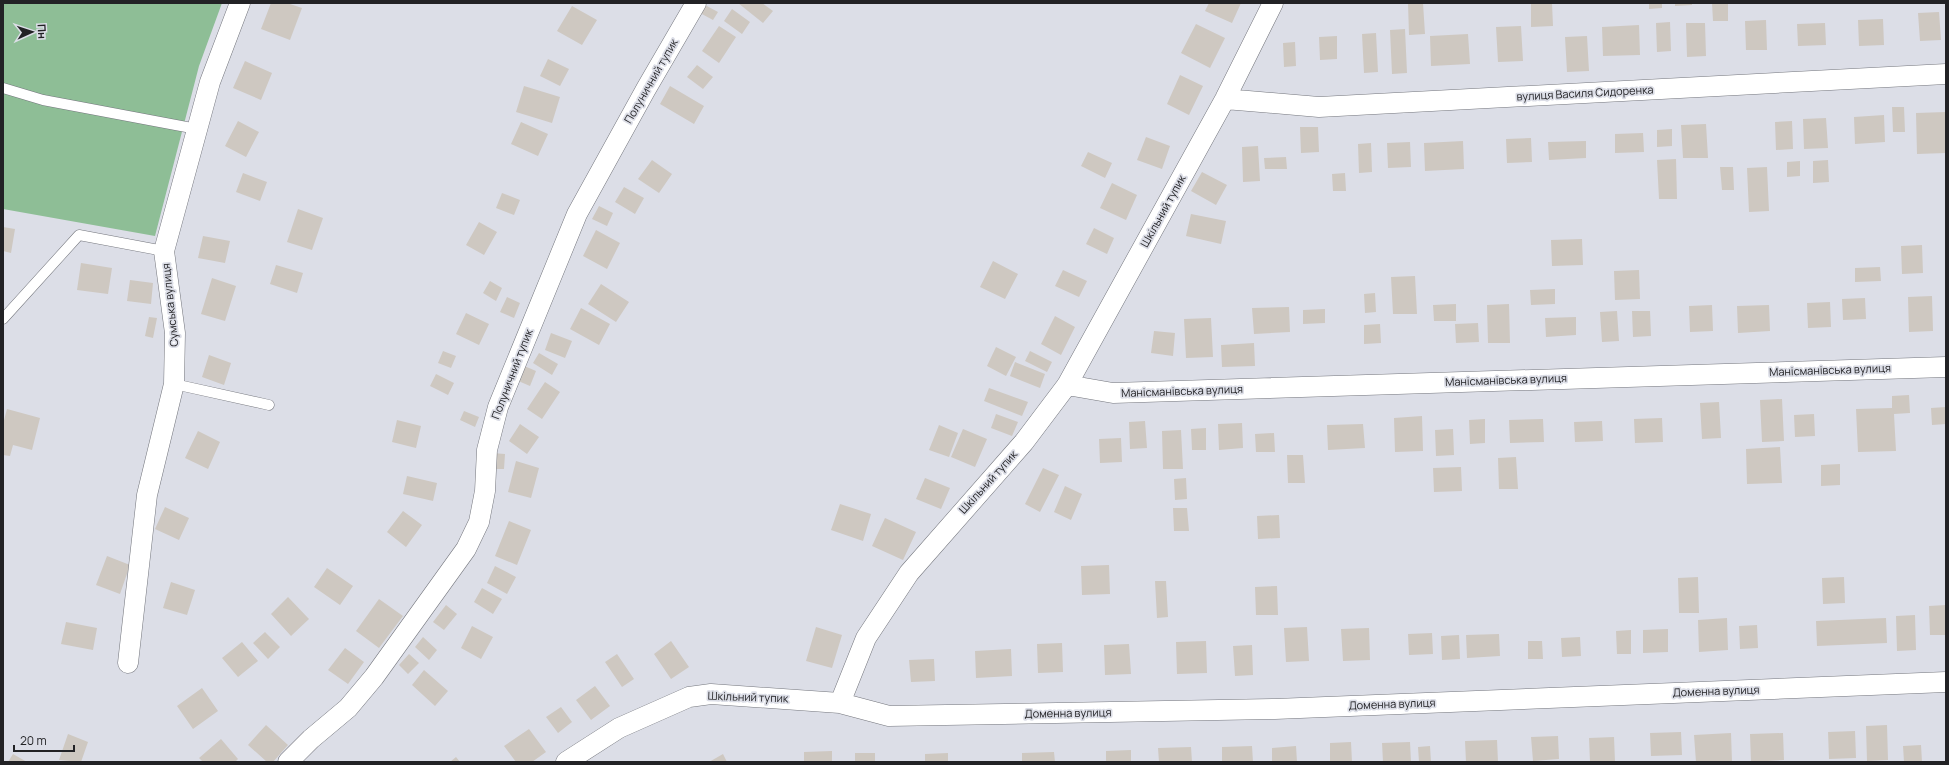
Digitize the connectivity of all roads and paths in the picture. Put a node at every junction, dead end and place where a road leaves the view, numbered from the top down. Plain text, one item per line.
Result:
1 (240, 3) edge
2 (696, 3) edge
3 (1273, 3) edge
4 (1946, 74) edge
5 (3, 88) edge
6 (1225, 99) junction
7 (197, 129) junction
8 (164, 251) junction
9 (3, 319) edge
10 (1946, 366) edge
11 (174, 384) junction
12 (1067, 385) junction
13 (269, 405) dead end
14 (128, 663) dead end
15 (1946, 682) edge
16 (840, 703) junction
17 (288, 762) edge
18 (566, 762) edge

1 - 7 street, Сумська вулиця
2 - 17 street, Полуничний тупик
3 - 6 street, Шкільний тупик
4 - 6 street, вулиця Василя Сидоренка
5 - 7 lane
6 - 12 street, Шкільний тупик
7 - 8 street, Сумська вулиця
8 - 9 lane
8 - 11 street, Сумська вулиця
10 - 12 street, Манісманівська вулиця
11 - 13 lane
11 - 14 street, Сумська вулиця
12 - 16 street, Шкільний тупик
15 - 16 street, Доменна вулиця
16 - 18 street, Шкільний тупик

